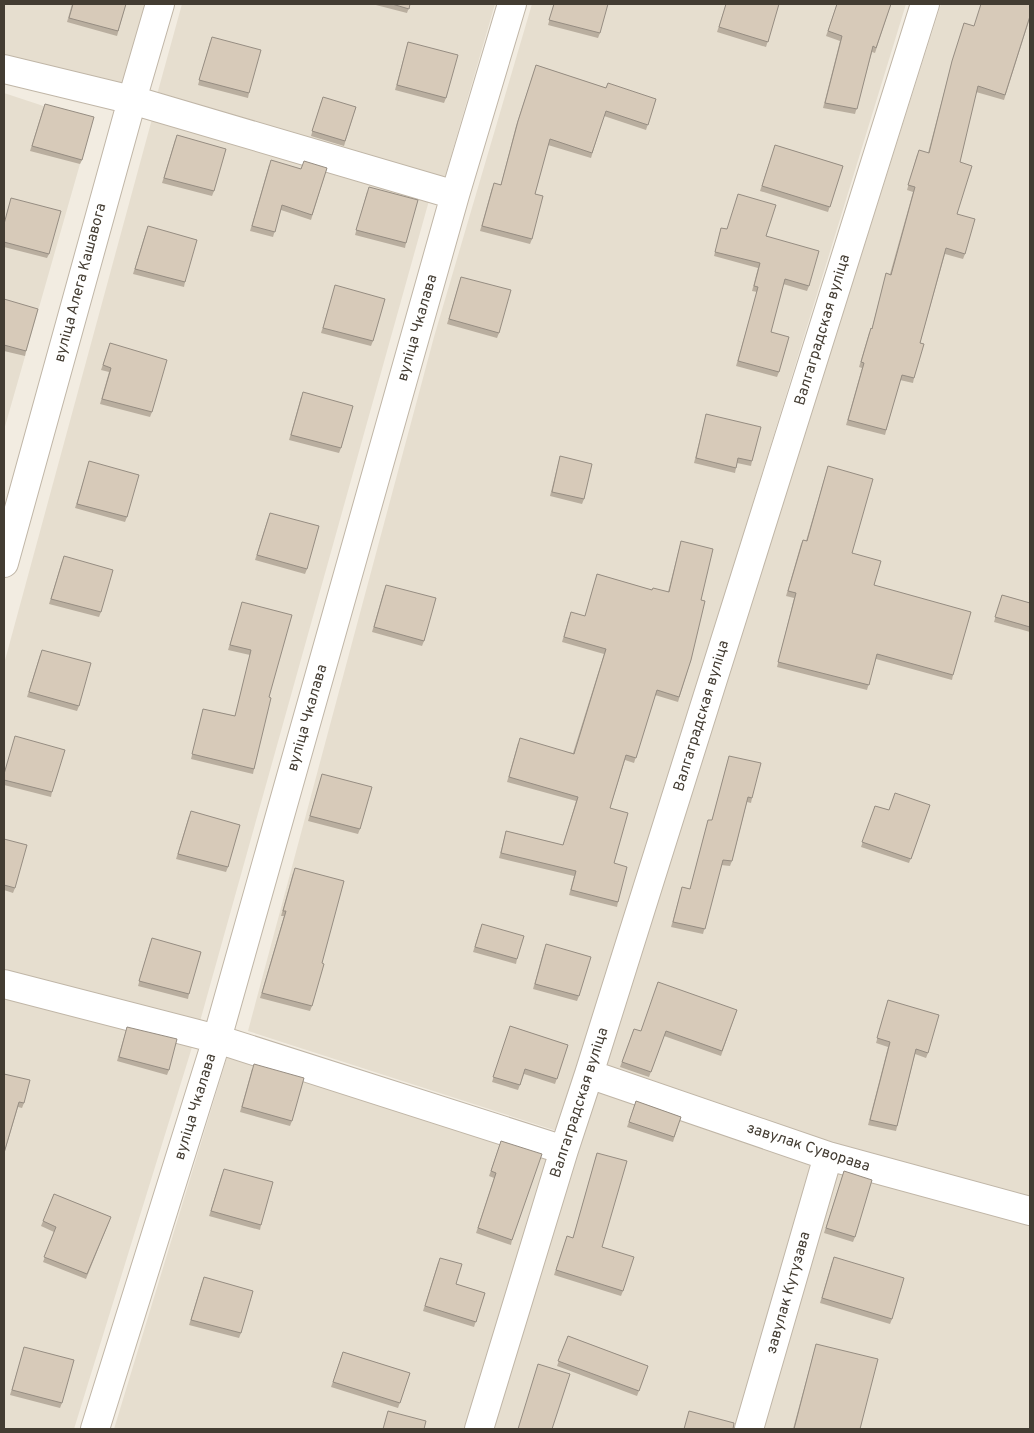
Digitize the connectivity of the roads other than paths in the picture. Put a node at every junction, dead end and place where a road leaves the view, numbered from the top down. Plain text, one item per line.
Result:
1 (160, 4) edge
2 (512, 4) edge
3 (925, 4) edge
4 (4, 69) edge
5 (132, 100) junction
6 (455, 195) junction
7 (4, 563) edge
8 (4, 984) edge
9 (217, 1039) junction
10 (589, 1074) junction
11 (564, 1150) junction
12 (828, 1156) junction
13 (1030, 1211) edge
14 (95, 1429) edge
15 (479, 1429) edge
16 (749, 1429) edge

1 - 5 street, вуліца Алега Кашавога
2 - 6 street, вуліца Чкалава
3 - 10 street, Валгаградская вуліца
4 - 5 street
5 - 6 street
5 - 7 street, вуліца Алега Кашавога
6 - 9 street, вуліца Чкалава
8 - 9 street
9 - 11 street
9 - 14 street, вуліца Чкалава
10 - 11 street, Валгаградская вуліца
10 - 12 street, завулак Суворава
11 - 15 street, Валгаградская вуліца
12 - 13 street, завулак Суворава
12 - 16 street, завулак Кутузава

